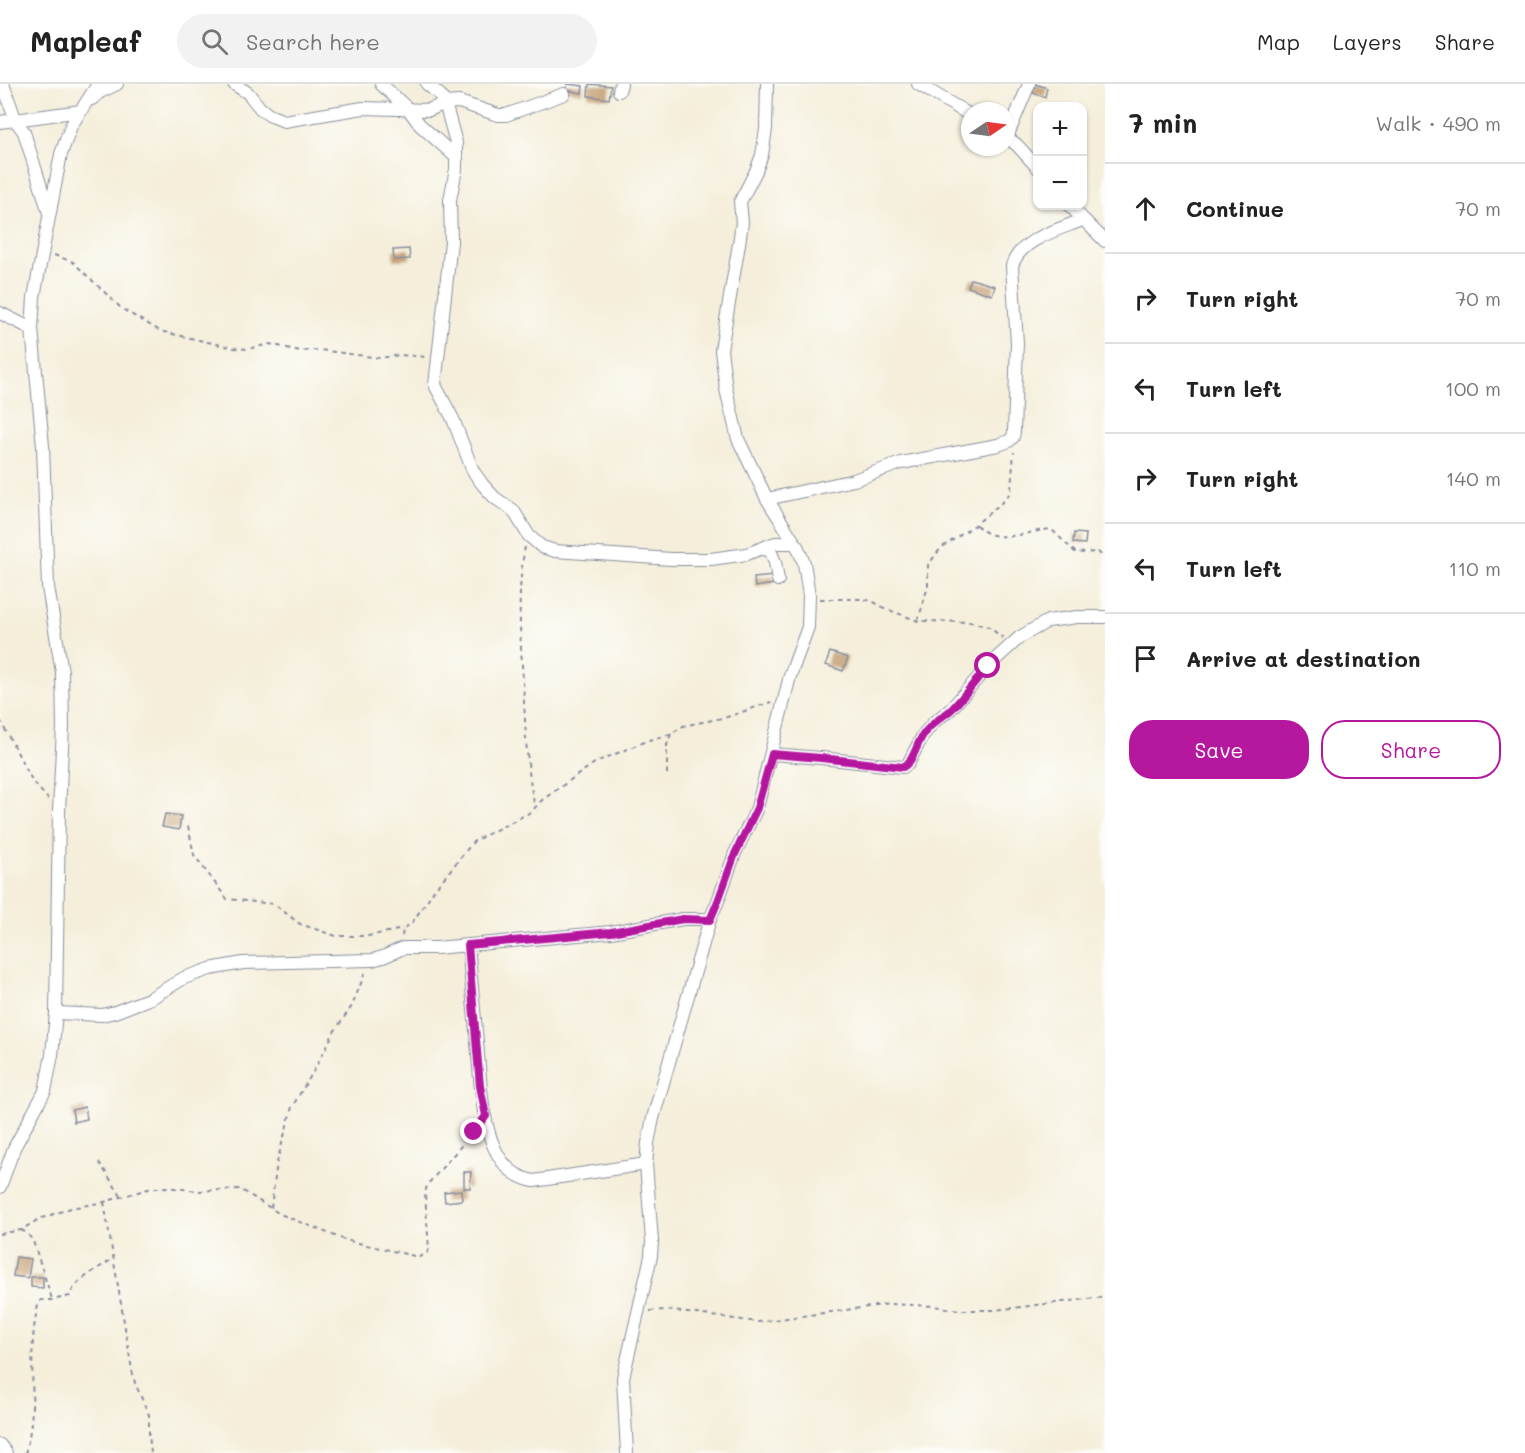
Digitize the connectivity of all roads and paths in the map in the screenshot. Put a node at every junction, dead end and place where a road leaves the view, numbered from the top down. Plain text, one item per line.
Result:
1 (3, 84) edge
2 (98, 84) edge
3 (117, 84) edge
4 (234, 84) edge
5 (381, 84) edge
6 (427, 84) edge
7 (767, 84) edge
8 (918, 84) edge
9 (1029, 84) edge
10 (564, 94) dead end
11 (445, 103) junction
12 (84, 107) junction
13 (409, 110) junction
14 (961, 110) edge
15 (1015, 118) edge
16 (16, 121) junction
17 (0, 122) edge
18 (1015, 143) edge
19 (457, 158) junction
20 (1033, 163) edge
21 (1073, 210) edge
22 (49, 214) junction
23 (1082, 220) junction
24 (1105, 241) edge
25 (43, 258) junction
26 (0, 313) edge
27 (32, 329) junction
28 (438, 362) junction
29 (1013, 437) junction
30 (767, 499) junction
31 (975, 525) junction
32 (529, 536) junction
33 (794, 543) junction
34 (762, 549) junction
35 (1105, 558) edge
36 (778, 580) dead end
37 (809, 595) junction
38 (1105, 617) edge
39 (918, 621) junction
40 (1010, 646) junction
41 (785, 698) junction
42 (0, 720) edge
43 (671, 734) junction
44 (772, 754) junction
45 (667, 774) dead end
46 (535, 808) junction
47 (59, 811) junction
48 (188, 826) dead end
49 (710, 920) junction
50 (403, 929) junction
51 (468, 945) junction
52 (403, 948) junction
53 (372, 960) junction
54 (56, 1013) junction
55 (486, 1116) junction
56 (99, 1162) dead end
57 (646, 1164) junction
58 (0, 1187) edge
59 (121, 1196) junction
60 (104, 1202) junction
61 (271, 1208) junction
62 (21, 1230) junction
63 (0, 1234) edge
64 (114, 1258) junction
65 (1105, 1297) edge
66 (52, 1300) junction
67 (638, 1312) junction
68 (0, 1445) edge
69 (6, 1453) edge
70 (25, 1453) edge
71 (152, 1453) edge
72 (627, 1453) edge

1 - 16 street
2 - 12 street
3 - 12 street
4 - 13 street
5 - 13 street
6 - 11 street
7 - 30 street
8 - 14 street
9 - 15 street
10 - 11 street
11 - 13 street
11 - 19 street
12 - 16 street
12 - 22 street
13 - 19 street
16 - 17 street
16 - 22 street
18 - 20 street
19 - 28 street
21 - 23 street
22 - 25 street
23 - 24 street
23 - 29 street
25 - 27 street
25 - 28 path
26 - 27 street
27 - 47 street
28 - 32 street
29 - 30 street
29 - 31 path
30 - 33 street
31 - 35 path
31 - 39 path
32 - 34 street
32 - 46 path
33 - 34 street
33 - 37 street
34 - 36 street
37 - 39 path
37 - 41 street
38 - 40 street
39 - 40 path
40 - 44 street
41 - 43 path
41 - 44 street
42 - 47 path
43 - 45 path
43 - 46 path
44 - 49 street
46 - 50 path
47 - 54 street
48 - 50 path
49 - 51 street
49 - 57 street
50 - 52 path
51 - 52 street
51 - 55 street
52 - 53 street
53 - 54 street
53 - 61 path
54 - 58 street
55 - 57 street
55 - 61 path
56 - 59 path
57 - 67 street
59 - 60 path
59 - 61 path
60 - 62 path
60 - 64 path
62 - 63 path
62 - 66 path
64 - 66 path
64 - 71 path
65 - 67 path
66 - 70 path
67 - 72 street
68 - 69 street

